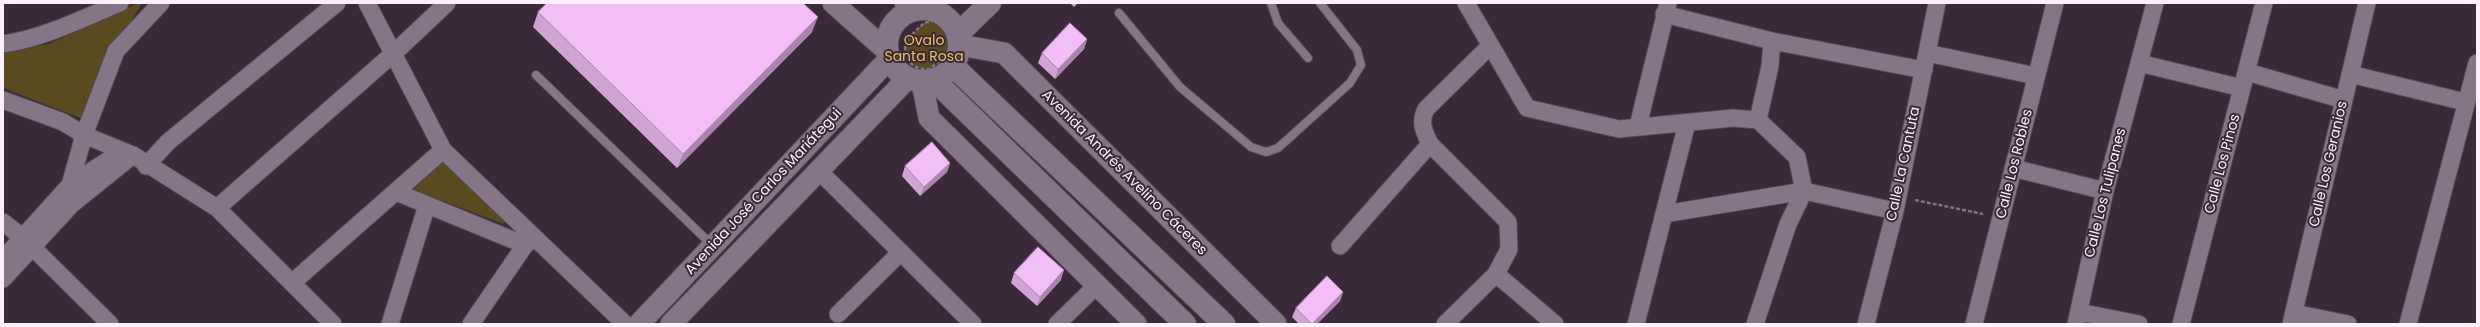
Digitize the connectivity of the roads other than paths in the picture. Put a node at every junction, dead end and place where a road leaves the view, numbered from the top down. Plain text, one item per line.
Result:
1 (120, 3) edge
2 (160, 3) edge
3 (337, 3) edge
4 (368, 3) edge
5 (447, 3) edge
6 (834, 3) edge
7 (990, 3) edge
8 (1271, 3) edge
9 (1320, 3) edge
10 (1466, 3) edge
11 (1937, 3) edge
12 (2055, 3) edge
13 (2155, 3) edge
14 (2264, 3) edge
15 (2367, 3) edge
16 (1666, 9) edge
17 (925, 10) edge
18 (1119, 13) dead end
19 (959, 40) junction
20 (1772, 41) junction
21 (3, 44) edge
22 (1490, 46) junction
23 (394, 53) junction
24 (1927, 53) junction
25 (888, 55) junction
26 (1308, 58) dead end
27 (2139, 63) junction
28 (953, 66) junction
29 (2476, 69) edge
30 (1924, 70) junction
31 (2350, 74) junction
32 (536, 75) dead end
33 (2036, 76) junction
34 (921, 80) junction
35 (2244, 80) junction
36 (3, 100) edge
37 (2344, 100) junction
38 (2465, 102) junction
39 (1758, 120) junction
40 (1687, 123) junction
41 (1638, 126) junction
42 (84, 135) junction
43 (1430, 144) junction
44 (443, 150) junction
45 (127, 153) junction
46 (146, 166) junction
47 (2013, 168) junction
48 (819, 171) junction
49 (70, 185) junction
50 (1804, 191) junction
51 (2105, 191) junction
52 (396, 192) junction
53 (1896, 204) junction
54 (427, 205) junction
55 (217, 208) junction
56 (1664, 214) junction
57 (3, 222) edge
58 (530, 241) junction
59 (27, 243) junction
60 (713, 245) junction
61 (1340, 246) dead end
62 (901, 252) junction
63 (3, 259) edge
64 (1496, 274) junction
65 (3, 279) edge
66 (292, 282) junction
67 (1096, 286) junction
68 (838, 314) dead end
69 (2077, 318) edge
70 (2292, 319) edge
71 (106, 322) edge
72 (333, 324) edge
73 (390, 324) edge
74 (471, 324) edge
75 (625, 324) edge
76 (639, 324) edge
77 (671, 324) edge
78 (973, 324) edge
79 (1057, 324) edge
80 (1136, 324) edge
81 (1185, 324) edge
82 (1224, 324) edge
83 (1276, 324) edge
84 (1445, 324) edge
85 (1555, 324) edge
86 (1636, 324) edge
87 (1755, 324) edge
88 (1866, 324) edge
89 (1974, 324) edge
90 (2139, 324) edge
91 (2181, 324) edge
92 (2348, 324) edge
93 (2408, 324) edge

1 - 21 street
2 - 42 street
3 - 46 street
4 - 23 street
5 - 23 street
6 - 25 street
7 - 19 main road
8 - 26 lane
9 - 18 lane
10 - 22 street
11 - 24 street, Calle La Cantuta
12 - 33 street, Calle Los Robles
13 - 27 street, Calle Los Tulipanes
14 - 35 street, Calle Los Pinos
15 - 31 street, Calle Los Geranios
16 - 20 street
16 - 41 street
17 - 19 main road
17 - 25 main road
19 - 28 main road
19 - 83 street, Avenida Andrés Avelino Cáceres
20 - 30 street
20 - 39 street
22 - 41 street
22 - 43 street
23 - 44 street
23 - 55 street
24 - 30 street, Calle La Cantuta
24 - 33 street
25 - 34 main road
25 - 60 street, Avenida José Carlos Mariátegui
27 - 35 street
27 - 51 street, Calle Los Tulipanes
28 - 34 main road
28 - 82 main road
29 - 38 street
30 - 53 street, Calle La Cantuta
31 - 37 street, Calle Los Geranios
31 - 38 street
32 - 60 lane
33 - 47 street, Calle Los Robles
34 - 48 street, Avenida José Carlos Mariátegui
34 - 67 street
34 - 81 main road
35 - 37 street
35 - 91 street, Calle Los Pinos
36 - 42 street
37 - 70 street, Calle Los Geranios
38 - 93 street
39 - 40 street
39 - 50 street
40 - 41 street
40 - 56 street
42 - 45 street
42 - 49 street
43 - 61 street
43 - 64 street
44 - 52 street
44 - 58 street
45 - 46 street
45 - 49 street
45 - 59 street
46 - 55 street
47 - 51 street
47 - 89 street, Calle Los Robles
48 - 62 street
48 - 77 street, Avenida José Carlos Mariátegui
49 - 59 street
50 - 53 street
50 - 56 street
50 - 87 street
51 - 69 street, Calle Los Tulipanes
52 - 54 street
52 - 66 street
53 - 88 street, Calle La Cantuta
54 - 58 street
54 - 73 street
55 - 66 street
56 - 86 street
57 - 59 street
58 - 74 street
58 - 75 street
59 - 63 street
59 - 65 street
59 - 71 street
60 - 76 street, Avenida José Carlos Mariátegui
62 - 68 street
62 - 78 street
64 - 84 street
64 - 85 street
66 - 72 street
67 - 79 street
67 - 80 street
69 - 90 street
70 - 92 street

